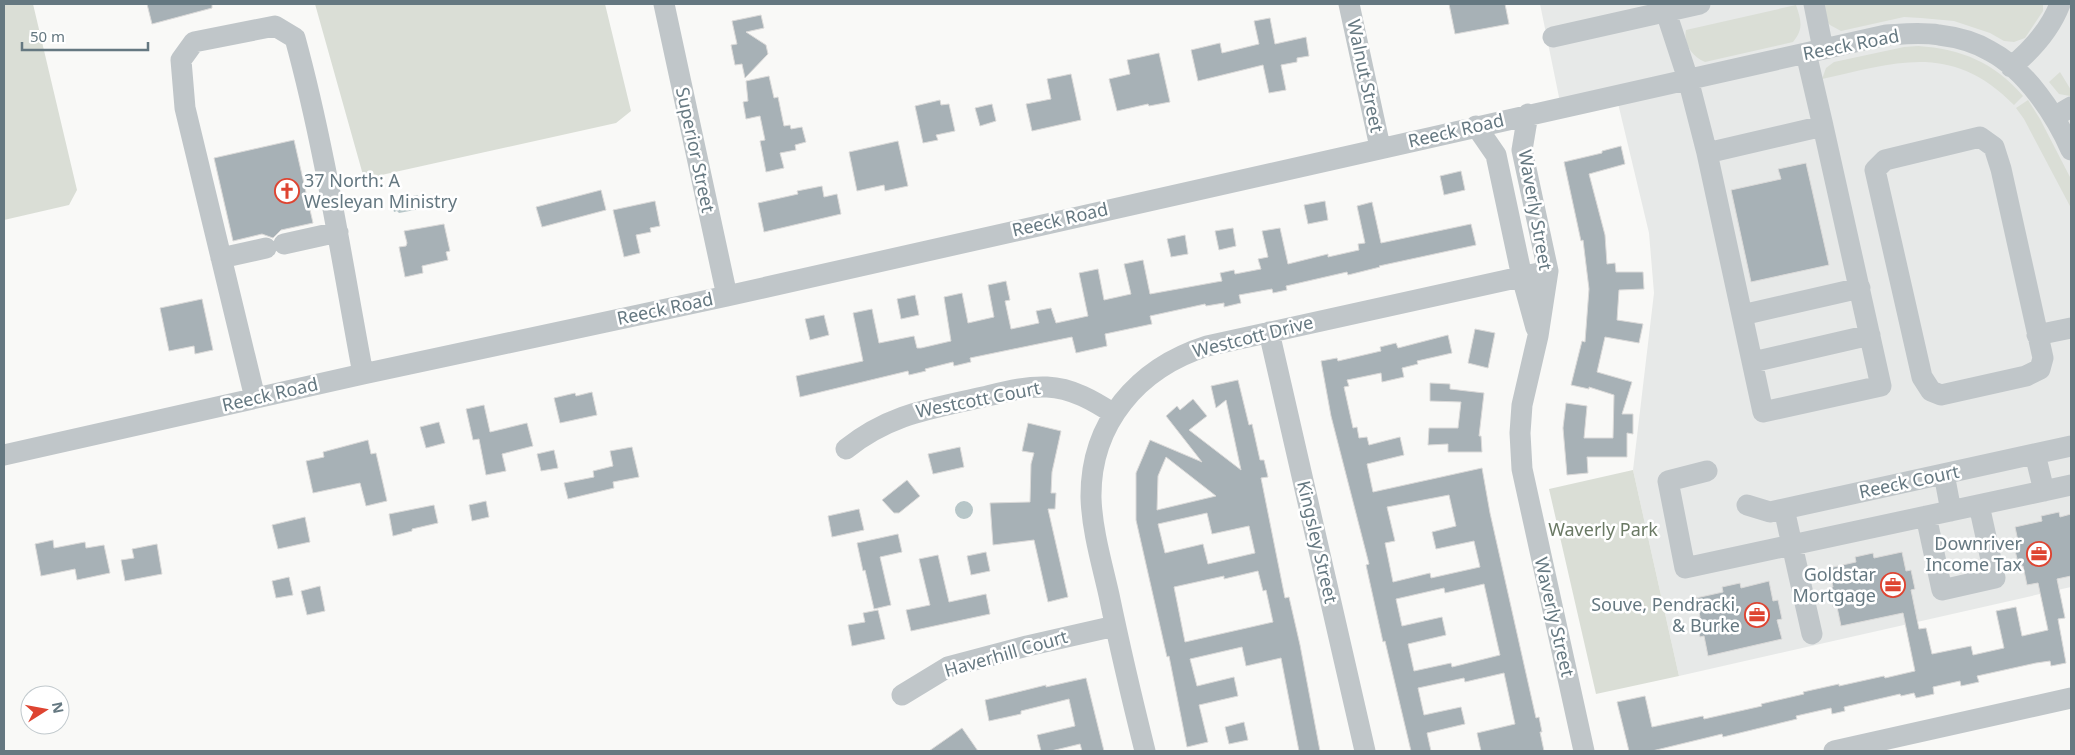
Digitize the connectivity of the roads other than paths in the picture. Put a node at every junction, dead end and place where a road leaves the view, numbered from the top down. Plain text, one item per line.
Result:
1 (664, 4) edge
2 (1349, 4) edge
3 (1700, 4) edge
4 (1814, 4) edge
5 (2060, 4) edge
6 (1660, 10) edge
7 (1553, 36) dead end
8 (1814, 51) junction
9 (2011, 67) junction
10 (1688, 79) junction
11 (2063, 112) edge
12 (1528, 114) junction
13 (1476, 126) junction
14 (1824, 126) junction
15 (1380, 148) junction
16 (2071, 150) edge
17 (1707, 153) junction
18 (338, 232) junction
19 (221, 258) junction
20 (1548, 271) junction
21 (1522, 277) junction
22 (1860, 288) junction
23 (727, 296) junction
24 (1742, 316) junction
25 (2071, 328) edge
26 (1269, 332) junction
27 (1870, 335) junction
28 (2037, 335) junction
29 (1538, 336) junction
30 (1753, 362) junction
31 (363, 374) junction
32 (255, 398) junction
33 (1114, 414) junction
34 (2071, 446) edge
35 (846, 449) dead end
36 (2035, 454) junction
37 (4, 455) edge
38 (1706, 471) dead end
39 (1944, 474) junction
40 (2071, 485) edge
41 (2044, 491) junction
42 (1979, 504) junction
43 (1747, 505) dead end
44 (1784, 509) junction
45 (1951, 510) junction
46 (1926, 516) junction
47 (1792, 545) junction
48 (1115, 626) junction
49 (1812, 634) dead end
50 (902, 695) dead end
51 (2071, 698) edge
52 (1145, 751) edge
53 (1365, 751) edge
54 (1584, 751) edge
55 (1834, 751) edge

1 - 23 street, Superior Street
2 - 15 street, Walnut Street
3 - 6 street
4 - 8 street
5 - 9 street
6 - 7 street
6 - 10 street
8 - 9 street, Reeck Road
8 - 10 street, Reeck Road
8 - 14 street
9 - 11 street, Reeck Road
10 - 12 street, Reeck Road
10 - 17 street
11 - 16 street, Reeck Road
12 - 13 street, Reeck Road
12 - 20 street, Waverly Street
13 - 15 street, Reeck Road
13 - 21 street, Waverly Street
14 - 17 street
14 - 22 street
15 - 23 street, Reeck Road
17 - 24 street
18 - 19 street
18 - 19 street
18 - 31 street
19 - 32 street
20 - 21 street, Westcott Drive
20 - 29 street, Waverly Street
21 - 26 street, Westcott Drive
21 - 29 street, Waverly Street
22 - 24 street
22 - 27 street
23 - 31 street, Reeck Road
24 - 30 street
25 - 28 street
26 - 33 street, Westcott Drive
26 - 53 street, Kingsley Street
27 - 30 street
27 - 30 street
28 - 28 street
29 - 54 street, Waverly Street
31 - 32 street, Reeck Road
32 - 37 street, Reeck Road
33 - 35 street, Westcott Court
33 - 48 street, Westcott Drive
34 - 36 street, Reeck Court
36 - 39 street, Reeck Court
36 - 41 street
38 - 47 street
39 - 44 street, Reeck Court
39 - 45 street
40 - 41 street
41 - 42 street
42 - 45 street
42 - 46 street
43 - 44 street, Reeck Court
44 - 47 street
45 - 46 street
46 - 47 street
47 - 49 street
48 - 50 street, Haverhill Court
48 - 52 street, Westcott Drive
51 - 55 street

